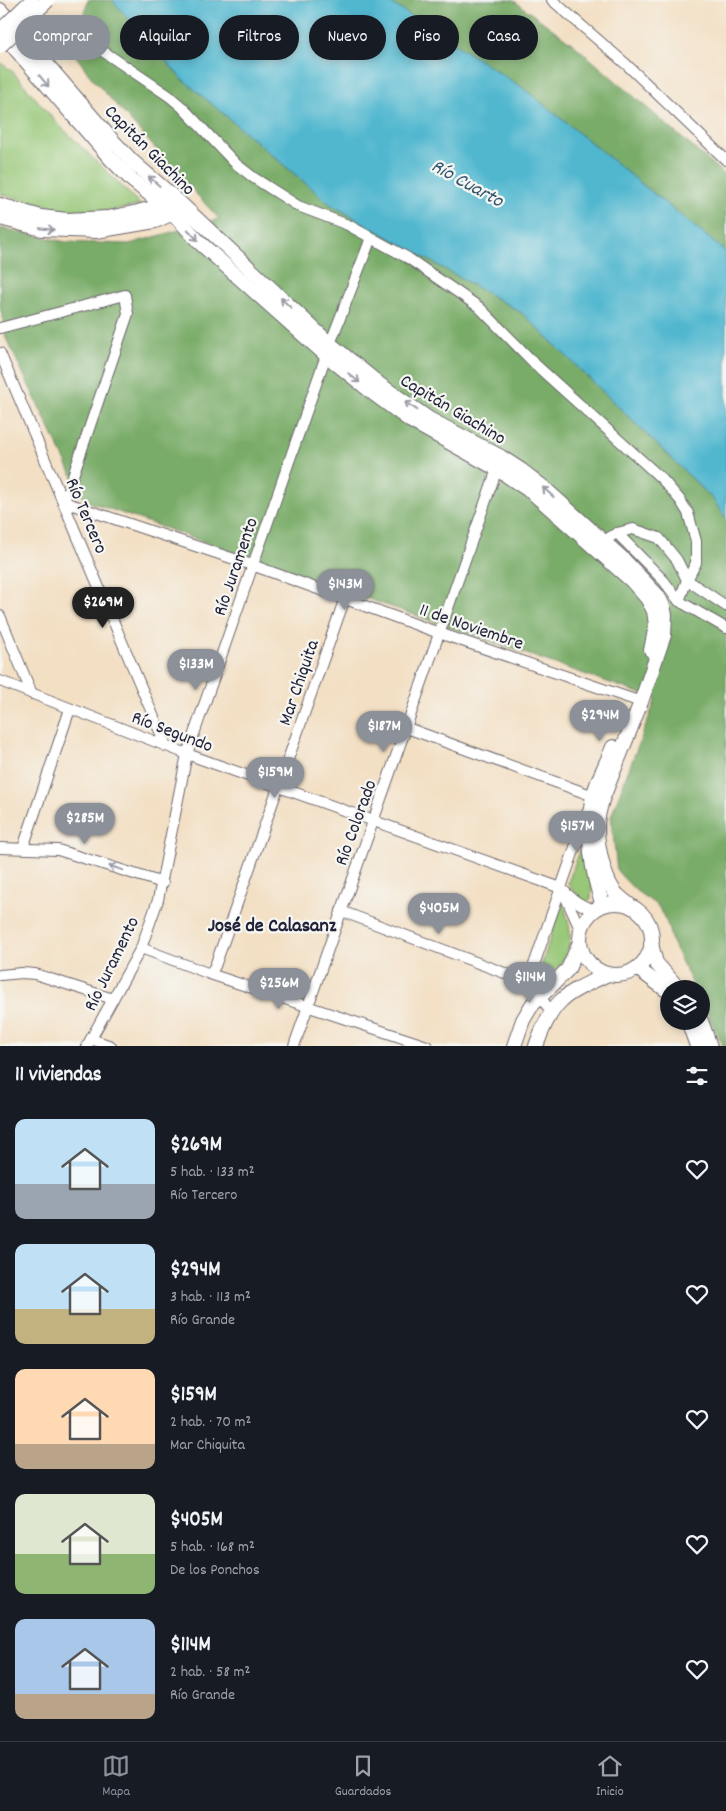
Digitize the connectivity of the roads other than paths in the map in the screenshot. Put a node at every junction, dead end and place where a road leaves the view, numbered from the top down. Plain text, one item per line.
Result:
1 (32, 0) edge
2 (48, 0) edge
3 (552, 0) edge
4 (0, 10) edge
5 (0, 31) edge
6 (0, 46) edge
7 (110, 56) edge
8 (726, 160) edge
9 (0, 205) edge
10 (172, 207) junction
11 (0, 218) edge
12 (371, 238) junction
13 (0, 328) edge
14 (328, 350) junction
15 (0, 353) edge
16 (497, 469) junction
17 (64, 502) junction
18 (617, 533) junction
19 (600, 546) junction
20 (252, 565) junction
21 (686, 580) junction
22 (345, 598) junction
23 (679, 601) junction
24 (726, 606) edge
25 (0, 616) edge
26 (726, 628) edge
27 (439, 633) junction
28 (0, 681) edge
29 (32, 694) junction
30 (637, 700) junction
31 (70, 709) junction
32 (407, 728) junction
33 (166, 746) junction
34 (187, 754) junction
35 (279, 787) junction
36 (598, 798) junction
37 (373, 820) junction
38 (0, 848) edge
39 (23, 848) junction
40 (163, 883) junction
41 (561, 888) junction
42 (632, 907) junction
43 (599, 908) junction
44 (341, 911) junction
45 (580, 936) junction
46 (651, 944) junction
47 (142, 948) junction
48 (637, 968) junction
49 (210, 974) junction
50 (608, 974) junction
51 (0, 975) edge
52 (670, 980) edge
53 (528, 982) junction
54 (660, 985) edge
55 (540, 997) junction
56 (113, 998) junction
57 (308, 1006) junction
58 (552, 1011) junction
59 (691, 1030) edge
60 (704, 1030) edge
61 (89, 1042) edge
62 (111, 1046) edge
63 (294, 1046) edge
64 (427, 1046) edge
65 (514, 1046) edge
66 (536, 1046) edge
67 (697, 1046) edge
68 (710, 1046) edge

1 - 5 main road, bridge
2 - 6 main road, bridge
3 - 8 street
10 -> 4 main road, Capitán Giachino
5 -> 10 main road, Capitán Giachino
7 - 12 street
9 - 10 main road
11 -> 10 main road
10 - 14 main road, Capitán Giachino
12 - 14 street, Río Juramento
12 - 21 street
13 - 17 street
14 -> 16 main road, Capitán Giachino
19 -> 14 main road, Capitán Giachino
14 - 20 street, Río Juramento
15 - 17 street, Río Tercero
16 - 19 main road, Capitán Giachino
16 - 27 street, Río Colorado
17 - 20 street, 11 de Noviembre
17 - 33 street, Río Tercero
18 - 19 street
18 - 21 street
18 - 23 street
19 - 30 main road, Capitán Giachino
19 - 30 main road, Capitán Giachino
20 - 22 street, 11 de Noviembre
20 - 34 street, Río Juramento
21 - 23 street
21 - 24 street
22 - 27 street, 11 de Noviembre
22 - 35 street, Mar Chiquita
23 - 26 street
25 - 29 street
27 - 30 street, 11 de Noviembre
27 - 32 street, Río Colorado
28 - 29 street, Río Segundo
29 - 31 street, Río Segundo
30 - 36 main road
31 - 33 street, Río Segundo
31 - 39 street
32 - 36 street
32 - 37 street, Río Colorado
33 - 34 street, Río Segundo
34 - 35 street, Río Segundo
34 - 40 street, Río Juramento
35 - 37 street, Río Segundo
35 - 49 street, Mar Chiquita
36 - 41 street
36 - 42 main road
36 - 43 main road
37 - 41 street, Río Segundo
37 - 44 street, Río Colorado
38 - 39 street
40 -> 39 street
40 - 47 street, Río Juramento
41 - 43 street
41 - 45 street
41 - 53 street
42 - 43 main road
42 - 46 main road
43 - 45 main road
44 - 53 street
44 - 57 street, Río Colorado
45 - 50 main road
45 - 55 main road
46 - 48 main road
46 - 52 main road
47 - 49 street
47 - 56 street, Río Juramento
48 - 50 main road
48 - 54 main road
49 - 57 street
50 - 58 main road
51 - 56 street
53 - 55 street
55 - 58 street
55 - 65 main road
56 - 61 street, Río Juramento
57 - 63 street, Río Colorado
57 - 64 street
58 - 66 main road
59 - 67 main road
60 - 68 main road
61 - 62 street

